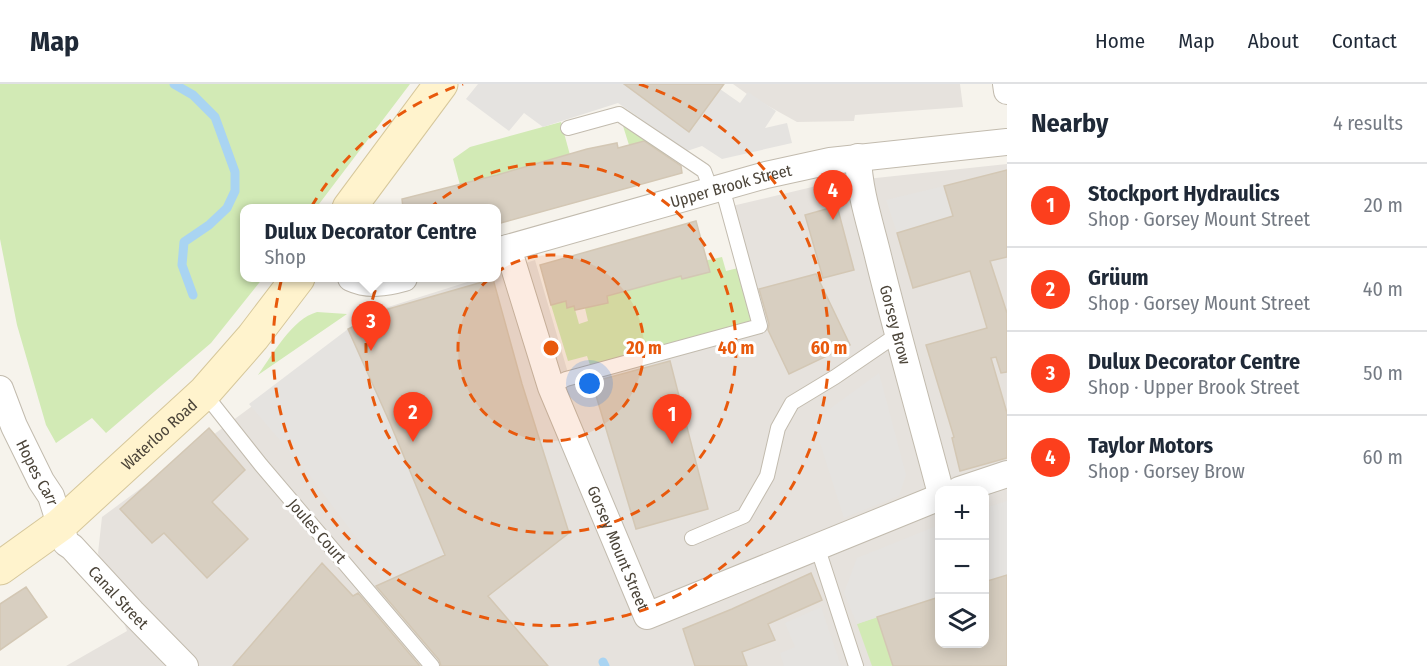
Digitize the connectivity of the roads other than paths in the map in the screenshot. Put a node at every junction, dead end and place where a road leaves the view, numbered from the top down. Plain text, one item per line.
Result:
1 (441, 84) edge
2 (1006, 84) edge
3 (1007, 91) edge
4 (568, 128) dead end
5 (1007, 142) edge
6 (858, 157) junction
7 (717, 189) junction
8 (352, 204) edge
9 (503, 249) edge
10 (295, 282) edge
11 (363, 282) edge
12 (389, 282) edge
13 (898, 334) junction
14 (551, 387) junction
15 (0, 388) edge
16 (204, 393) junction
17 (7, 428) edge
18 (1007, 474) edge
19 (939, 486) edge
20 (971, 486) edge
21 (935, 499) edge
22 (60, 525) junction
23 (692, 538) dead end
24 (817, 546) junction
25 (0, 568) edge
26 (185, 666) edge
27 (432, 666) edge
28 (856, 666) edge

1 - 8 main road
2 - 3 street
4 - 7 lane
5 - 6 street, Upper Brook Street
6 - 7 street, Upper Brook Street
6 - 13 street, Gorsey Brow
7 - 9 street, Upper Brook Street
7 - 14 lane
9 - 14 street, Gorsey Mount Street
10 - 16 main road, Waterloo Road
11 - 12 street
13 - 19 street, Gorsey Brow
13 - 23 lane
14 - 24 street, Gorsey Mount Street
15 - 17 street, Hopes Carr
16 - 22 main road, Waterloo Road
16 - 27 lane, Joules Court
17 - 22 street, Hopes Carr
18 - 20 street
21 - 24 street, Gorsey Mount Street
22 - 25 main road, Waterloo Road
22 - 26 street, Canal Street
24 - 28 lane

